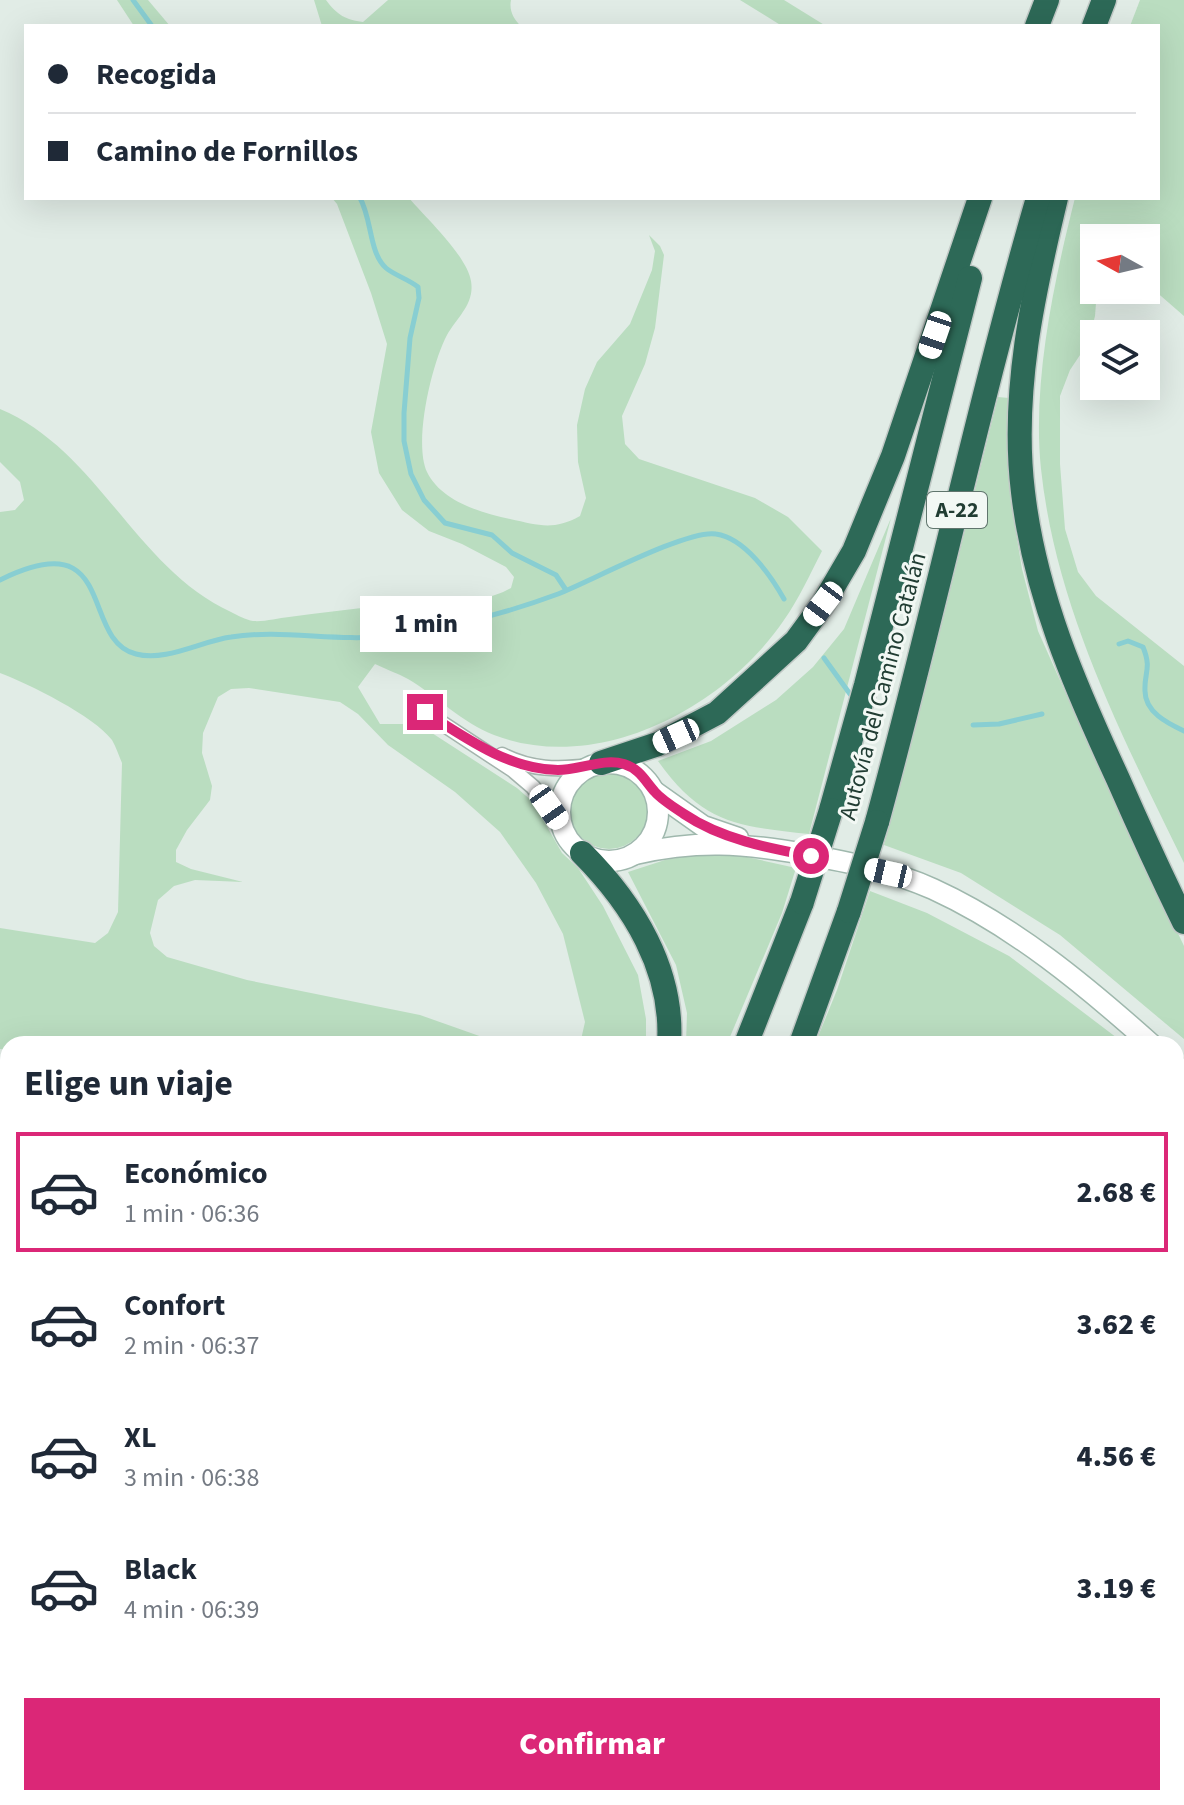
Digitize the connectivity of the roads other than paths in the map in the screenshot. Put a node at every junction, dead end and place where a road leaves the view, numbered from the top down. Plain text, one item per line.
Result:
1 (1050, 0) edge
2 (1104, 0) edge
3 (1038, 24) edge
4 (1044, 24) edge
5 (1095, 24) edge
6 (979, 200) edge
7 (991, 200) edge
8 (1037, 200) edge
9 (1056, 200) edge
10 (425, 712) dead end
11 (462, 736) junction
12 (595, 764) junction
13 (655, 792) junction
14 (562, 825) junction
15 (763, 847) junction
16 (582, 853) junction
17 (635, 854) junction
18 (1184, 922) edge
19 (669, 1036) edge
20 (749, 1036) edge
21 (804, 1036) edge
22 (1143, 1036) edge

1 - 3 highway
1 - 4 highway
2 - 5 highway
6 - 12 highway
7 - 20 highway, Autovía del Camino Catalán / A-22, bridge
8 - 21 highway, Autovía del Camino Catalán / A-22, bridge
9 - 18 highway
10 - 11 street
11 - 12 street
11 - 14 street
12 - 13 main road
12 - 14 main road
13 - 15 main road
13 - 17 main road
14 - 16 main road
15 - 17 main road
15 - 22 main road
16 - 17 main road
16 - 19 highway

